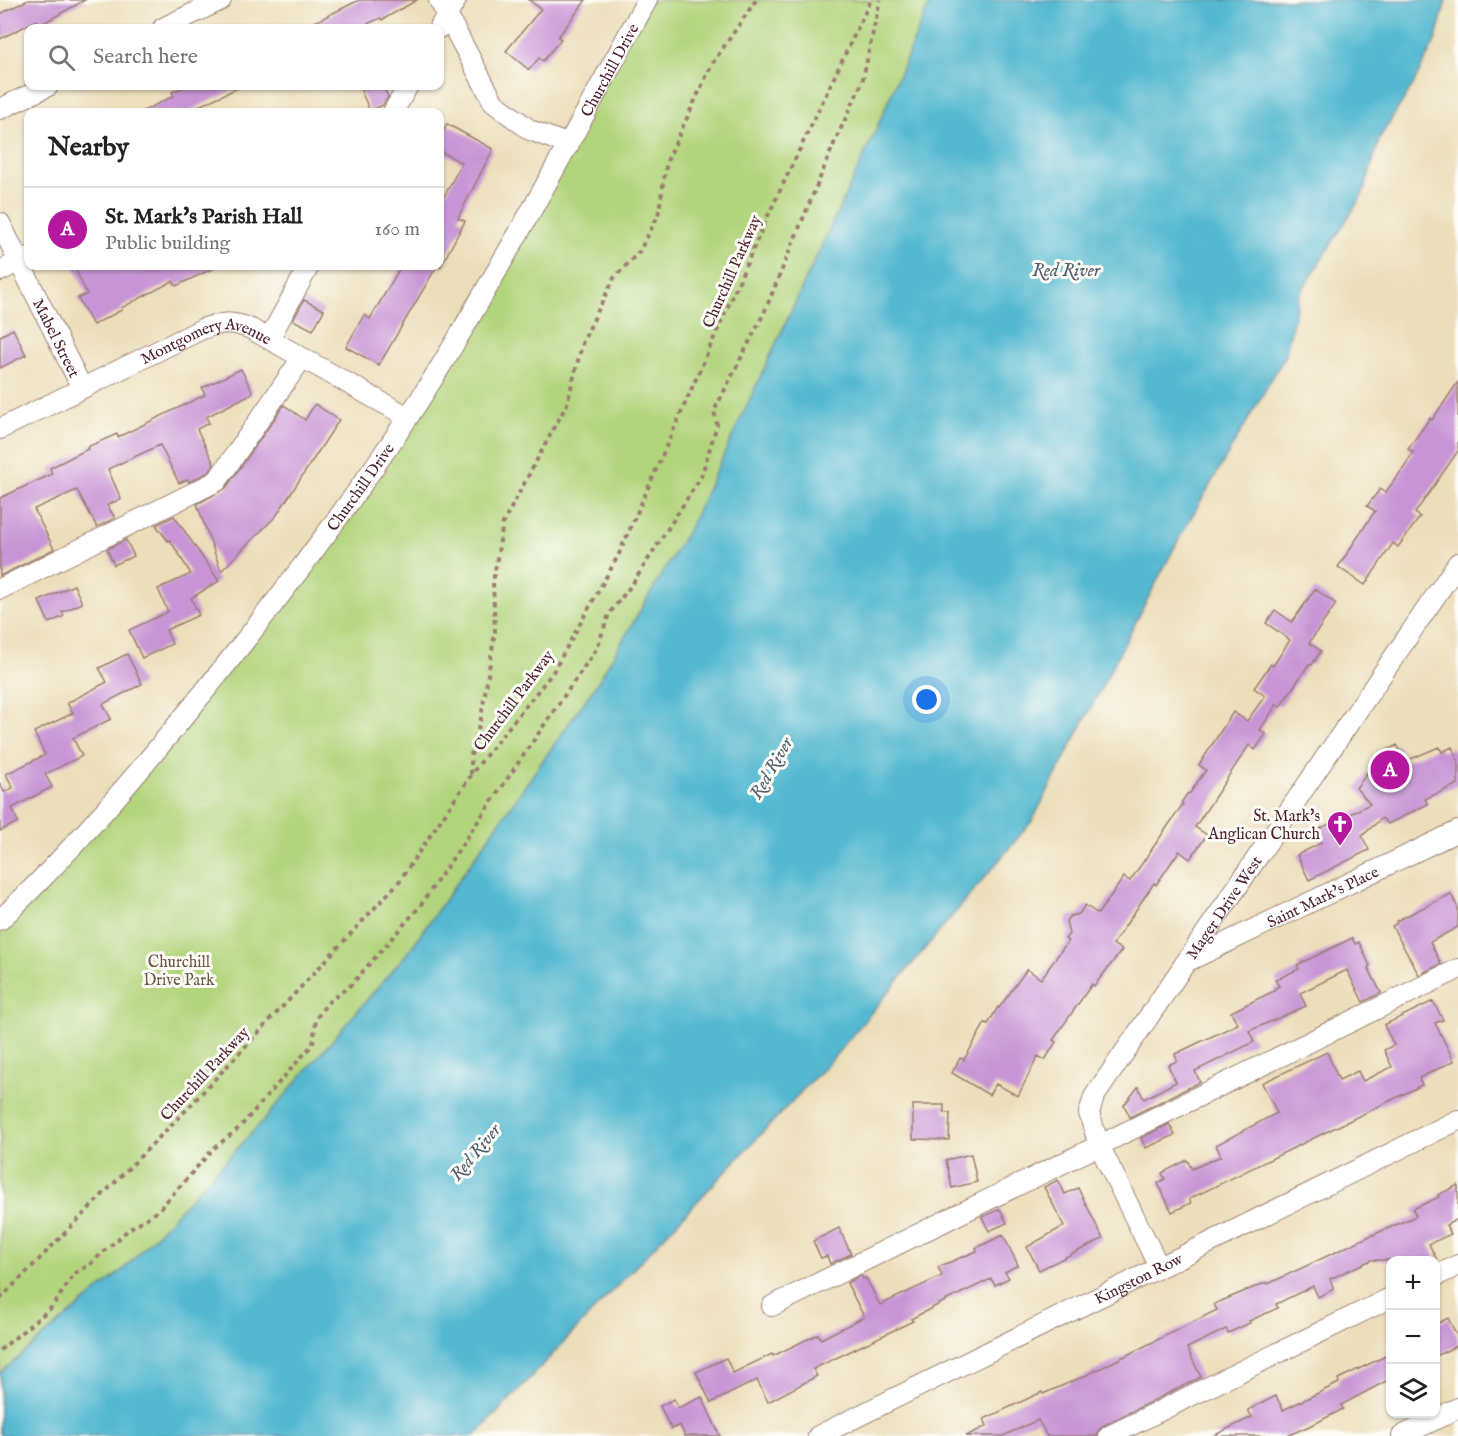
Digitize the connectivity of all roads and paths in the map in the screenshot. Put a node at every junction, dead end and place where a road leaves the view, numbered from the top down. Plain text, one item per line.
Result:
1 (221, 0) edge
2 (647, 0) edge
3 (756, 0) edge
4 (871, 0) edge
5 (880, 0) edge
6 (445, 11) edge
7 (171, 24) edge
8 (40, 90) edge
9 (406, 90) edge
10 (395, 108) edge
11 (0, 109) edge
12 (569, 145) junction
13 (0, 223) edge
14 (24, 259) edge
15 (29, 270) edge
16 (307, 270) edge
17 (0, 271) edge
18 (269, 339) junction
19 (303, 358) junction
20 (82, 388) junction
21 (408, 417) junction
22 (0, 429) edge
23 (1458, 563) edge
24 (0, 590) edge
25 (471, 774) junction
26 (1458, 831) edge
27 (0, 920) edge
28 (1187, 961) junction
29 (1458, 969) edge
30 (1458, 1120) edge
31 (1099, 1145) junction
32 (1458, 1265) edge
33 (1159, 1267) junction
34 (1440, 1274) edge
35 (0, 1299) edge
36 (1386, 1300) edge
37 (772, 1306) dead end
38 (0, 1350) edge
39 (1458, 1408) edge
40 (818, 1436) edge
41 (1109, 1436) edge
42 (1402, 1436) edge

1 - 7 street
2 - 12 street, Churchill Drive
3 - 25 path
4 - 25 path, Churchill Parkway
5 - 38 path
6 - 12 street
8 - 11 street
9 - 10 street
12 - 21 street, Churchill Drive
13 - 14 street, Mabel Street
14 - 17 street
15 - 20 street, Mabel Street
16 - 18 street
18 - 19 street, Montgomery Avenue
18 - 20 street, Montgomery Avenue
19 - 21 street, Montgomery Avenue
19 - 24 street
20 - 22 street, Montgomery Avenue
21 - 27 street, Churchill Drive
23 - 28 street, Mager Drive West
25 - 35 path, Churchill Parkway
26 - 28 street, Saint Mark's Place
28 - 31 street, Mager Drive West
29 - 31 street
30 - 33 street, Kingston Row
31 - 33 street, Mager Drive West
31 - 37 street
32 - 34 street
33 - 40 street, Kingston Row
36 - 41 street
39 - 42 street

